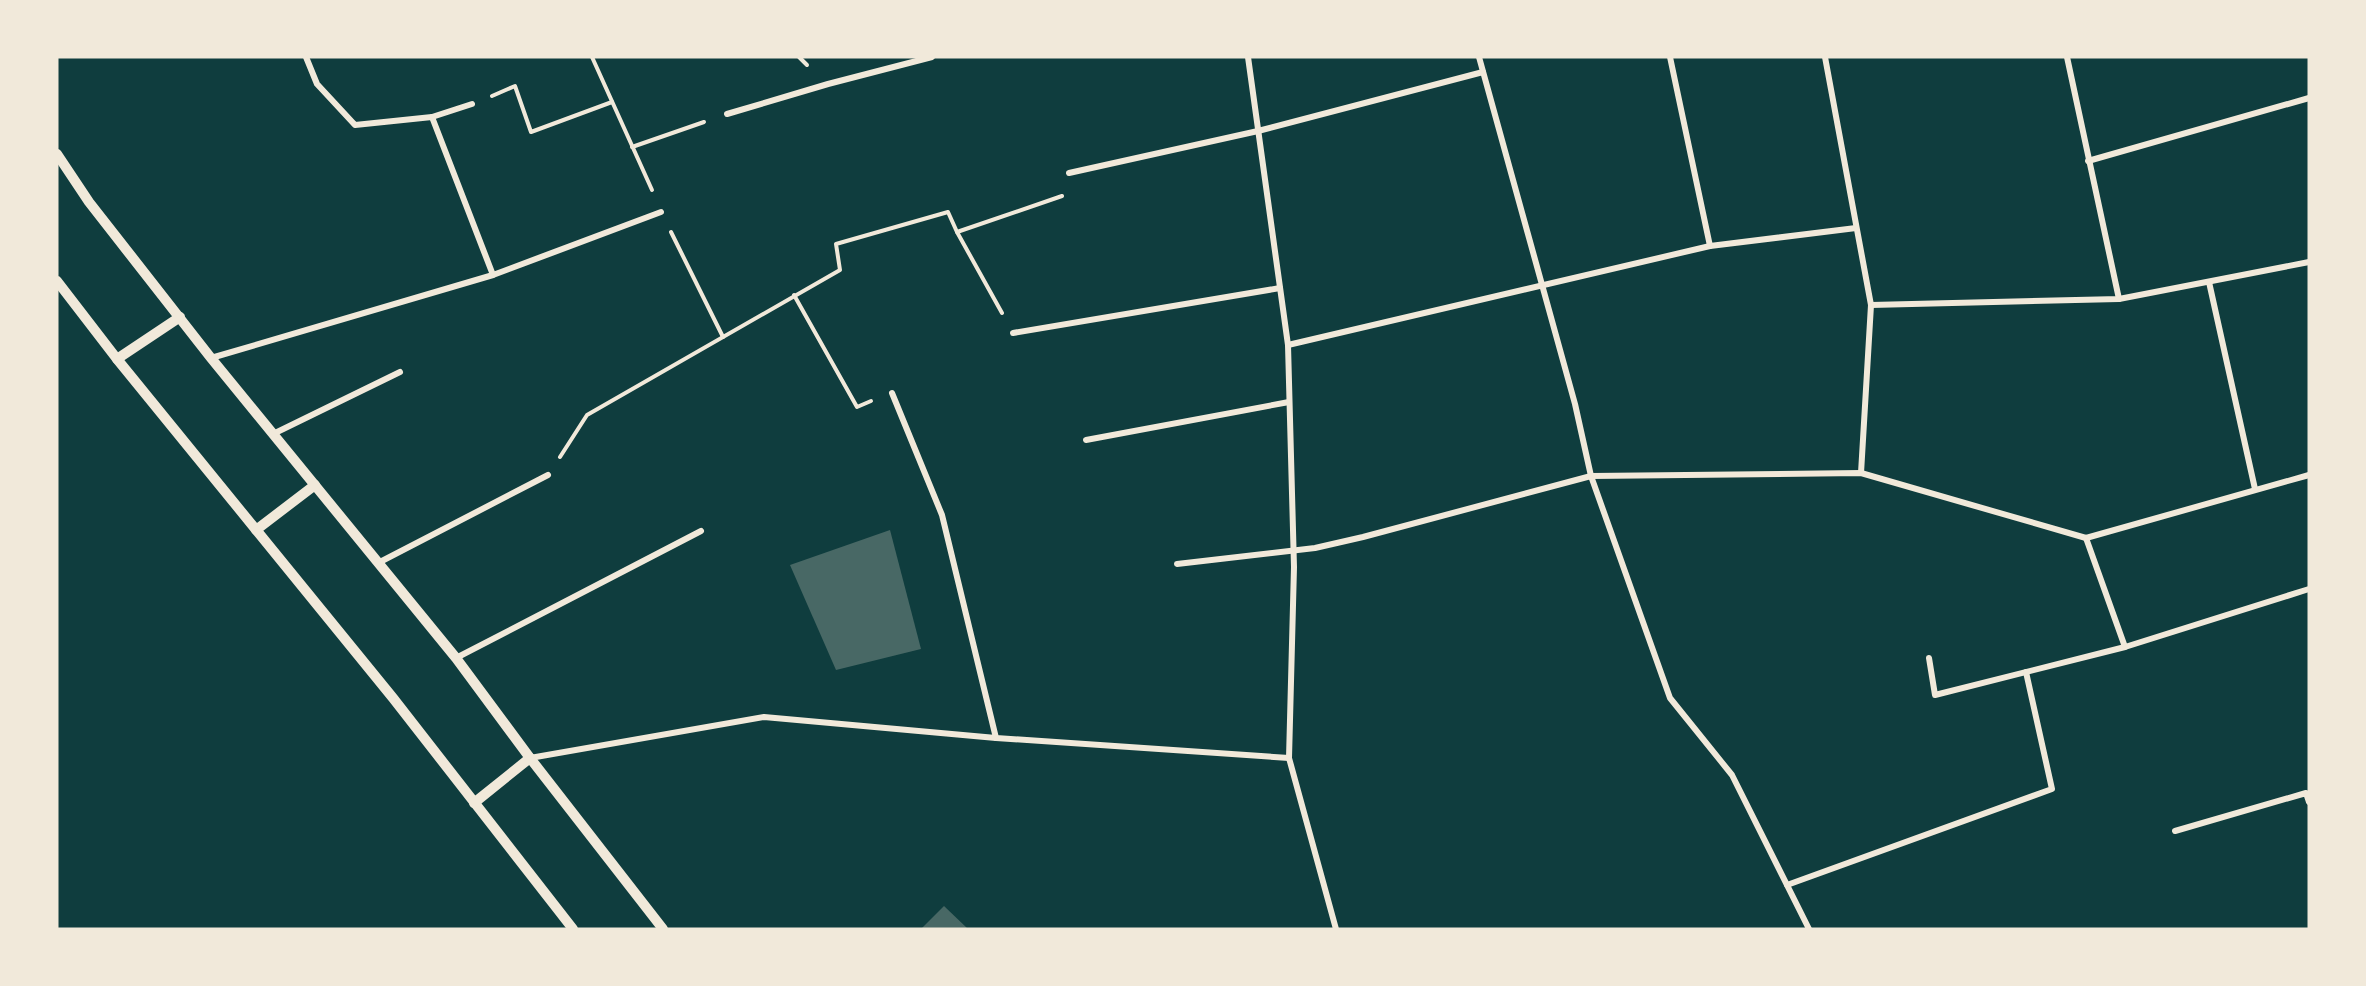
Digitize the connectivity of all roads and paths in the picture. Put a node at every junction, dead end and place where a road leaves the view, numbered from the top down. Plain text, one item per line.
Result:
1 (306, 57) edge
2 (932, 57) edge
3 (1248, 57) edge
4 (1479, 57) edge
5 (1670, 57) edge
6 (1825, 57) edge
7 (2067, 57) edge
8 (1483, 72) junction
9 (2309, 98) edge
10 (612, 102) dead end
11 (472, 104) joint
12 (728, 114) joint
13 (432, 117) junction
14 (1258, 131) junction
15 (632, 147) dead end
16 (57, 154) edge
17 (2088, 161) junction
18 (1069, 173) joint
19 (661, 212) dead end
20 (1856, 228) junction
21 (957, 232) junction
22 (1710, 246) junction
23 (2309, 262) edge
24 (493, 275) junction
25 (57, 281) edge
26 (2209, 282) junction
27 (1541, 287) junction
28 (1280, 288) junction
29 (794, 295) junction
30 (2119, 299) junction
31 (1871, 305) junction
32 (180, 317) junction
33 (1013, 333) joint
34 (1288, 345) junction
35 (211, 358) junction
36 (117, 359) junction
37 (400, 372) dead end
38 (892, 393) joint
39 (1289, 402) junction
40 (273, 434) junction
41 (1086, 440) dead end
42 (1861, 473) junction
43 (548, 475) joint
44 (2309, 475) edge
45 (1591, 476) junction
46 (315, 484) junction
47 (2255, 489) junction
48 (256, 530) junction
49 (701, 531) dead end
50 (2086, 538) junction
51 (1293, 550) junction
52 (378, 563) junction
53 (1177, 564) dead end
54 (2309, 589) edge
55 (2125, 647) junction
56 (456, 658) junction
57 (1929, 658) dead end
58 (2026, 672) junction
59 (996, 738) junction
60 (530, 758) junction
61 (1289, 758) junction
62 (2309, 802) edge
63 (474, 803) junction
64 (2175, 831) dead end
65 (1787, 885) junction
66 (573, 929) edge
67 (663, 929) edge
68 (1336, 929) edge
69 (1809, 929) edge

1 - 13 street
2 - 12 street
3 - 14 street
4 - 8 street
5 - 22 street
6 - 20 street
7 - 17 street
8 - 14 street
8 - 27 street
9 - 17 street
10 - 11 path
11 - 13 street
12 - 15 path
13 - 24 street
14 - 18 street
14 - 28 street
16 - 32 street
17 - 30 street
18 - 21 path
19 - 24 street
20 - 22 street
20 - 31 street
21 - 29 path
21 - 33 path
22 - 27 street
23 - 26 street
24 - 35 street
25 - 36 street
26 - 30 street
26 - 47 street
27 - 34 street
27 - 45 street
28 - 33 street
28 - 34 street
29 - 38 path
29 - 43 path
30 - 31 street
31 - 42 street
32 - 35 street
32 - 36 street
34 - 39 street
35 - 40 street
36 - 48 street
37 - 40 street
38 - 59 street
39 - 41 street
39 - 51 street
40 - 46 street
42 - 45 street
42 - 50 street
43 - 52 street
44 - 47 street
45 - 51 street
45 - 65 street
46 - 48 street
46 - 52 street
47 - 50 street
48 - 63 street
49 - 56 street
50 - 55 street
51 - 53 street
51 - 61 street
52 - 56 street
54 - 55 street
55 - 58 street
56 - 60 street
57 - 58 street
58 - 65 street
59 - 60 street
59 - 61 street
60 - 63 street
60 - 67 street
61 - 68 street
62 - 64 street
63 - 66 street
65 - 69 street

